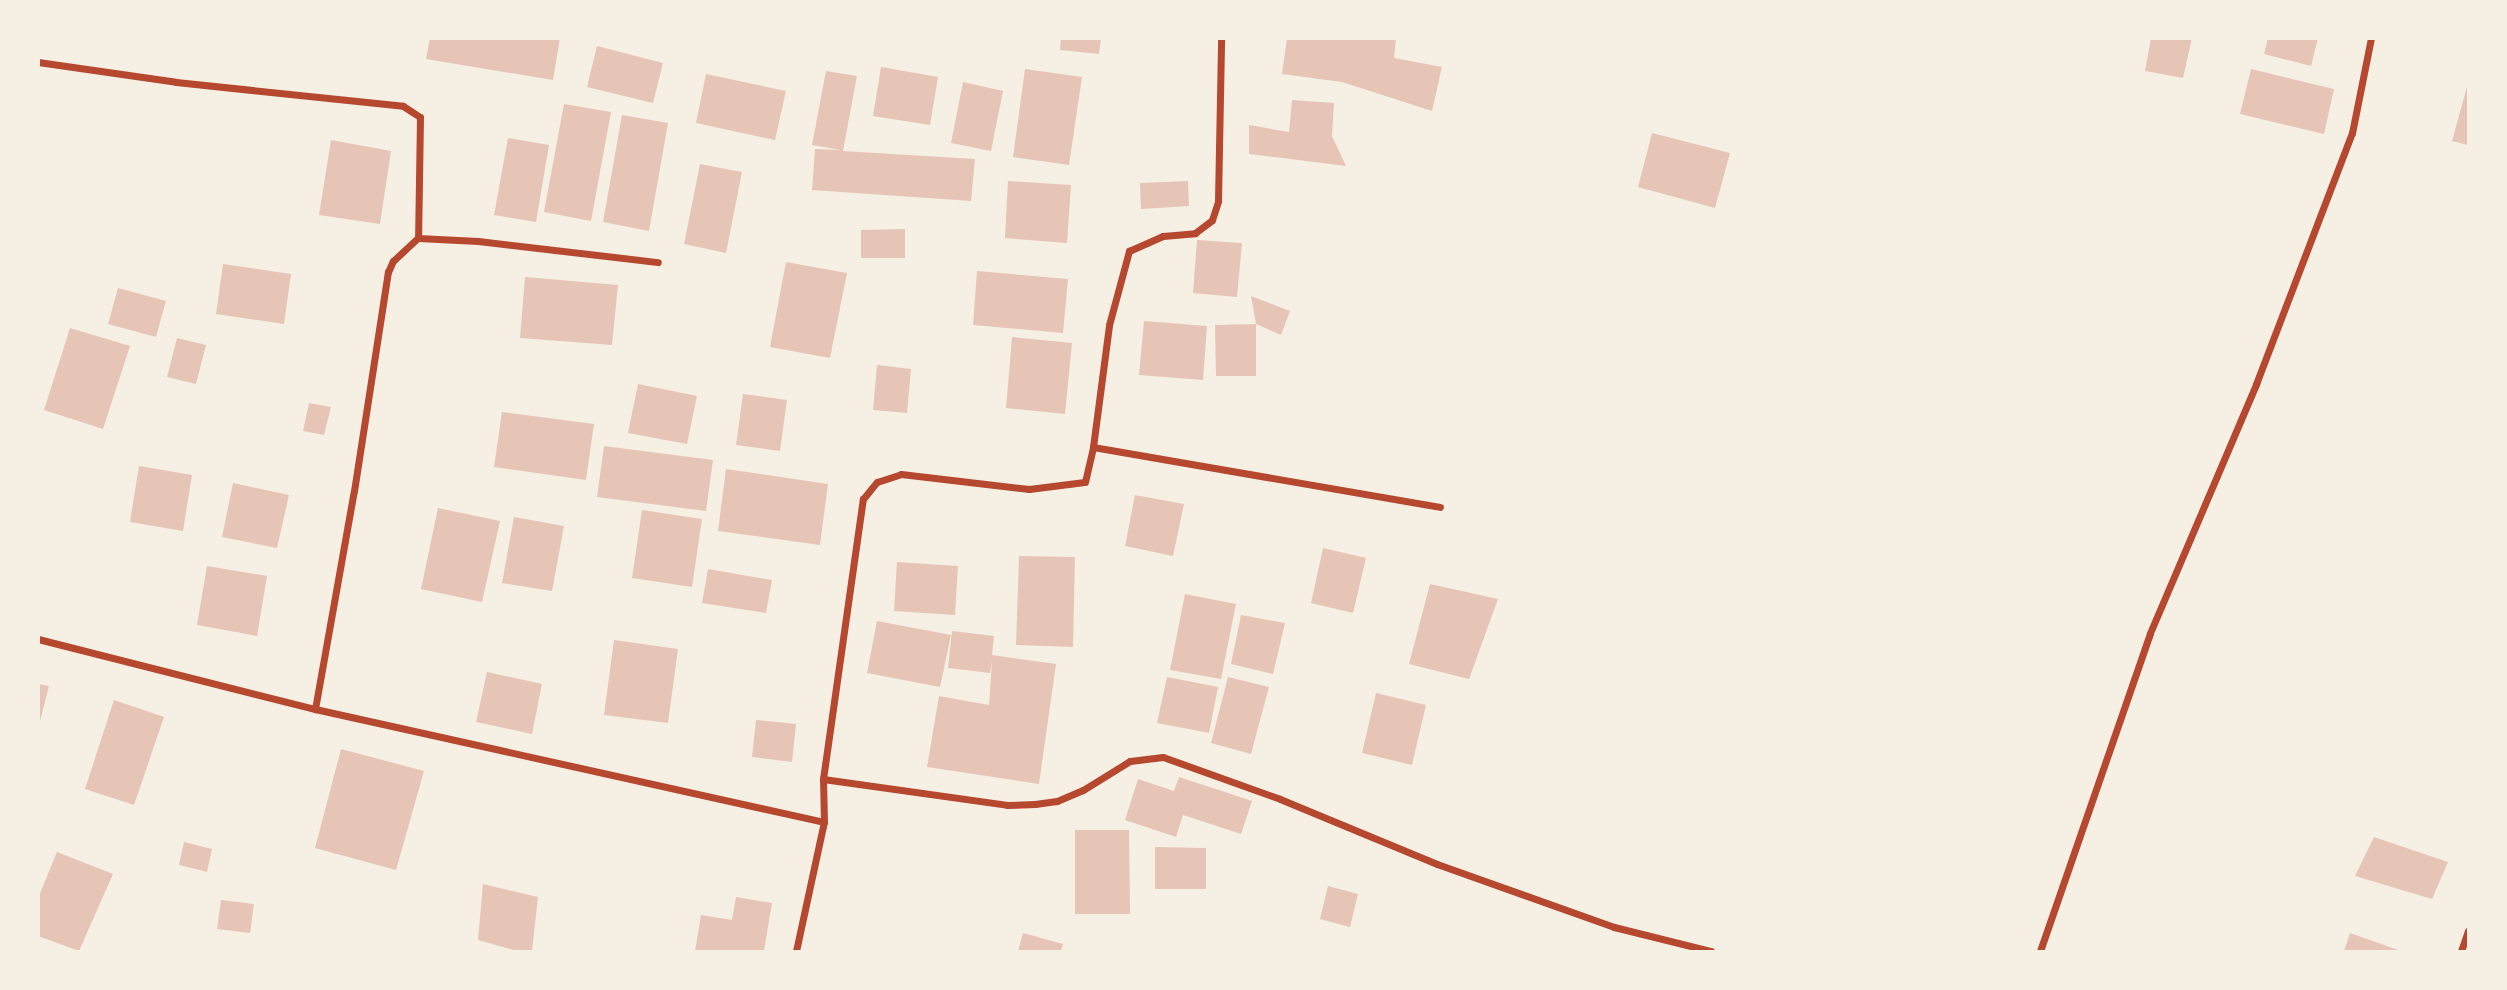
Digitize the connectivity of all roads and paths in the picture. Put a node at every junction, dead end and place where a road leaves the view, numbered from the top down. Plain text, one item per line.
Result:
1 (1221, 38) edge
2 (2371, 38) edge
3 (38, 62) edge
4 (418, 239) junction
5 (658, 262) dead end
6 (1093, 447) junction
7 (1440, 507) dead end
8 (38, 639) edge
9 (315, 709) junction
10 (823, 779) junction
11 (824, 822) junction
12 (2469, 931) edge
13 (796, 951) edge
14 (1711, 951) edge
15 (2040, 951) edge
16 (2461, 951) edge

1 - 6 street
2 - 15 street
3 - 4 street
4 - 5 street
4 - 9 street
6 - 7 street
6 - 10 street
8 - 9 street
9 - 11 street
10 - 11 street
10 - 14 street
11 - 13 street
12 - 16 street

